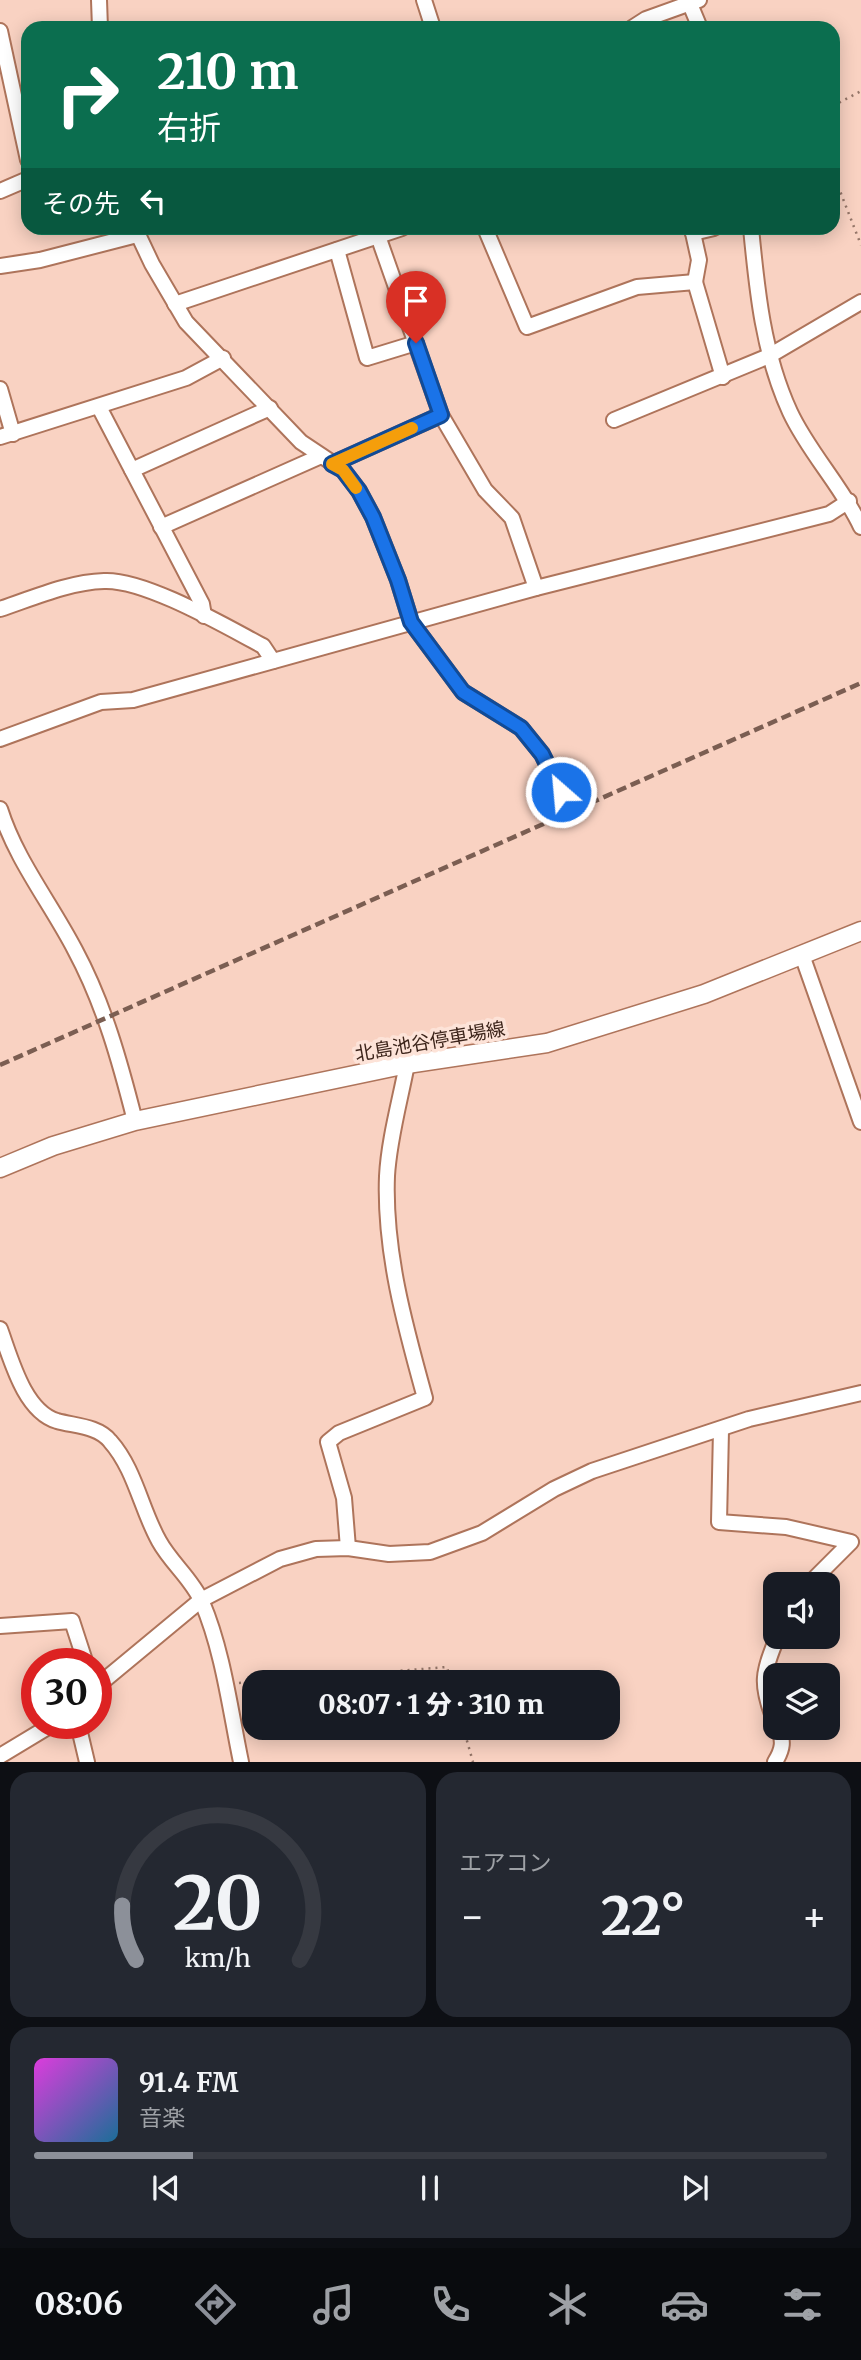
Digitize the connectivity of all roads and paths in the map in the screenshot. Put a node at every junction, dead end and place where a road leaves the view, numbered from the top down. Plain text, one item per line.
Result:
1 (99, 0) edge
2 (424, 0) edge
3 (695, 2) edge
4 (100, 21) edge
5 (431, 21) edge
6 (643, 21) edge
7 (699, 21) edge
8 (0, 31) edge
9 (861, 91) edge
10 (840, 102) edge
11 (21, 128) edge
12 (21, 182) edge
13 (0, 191) edge
14 (840, 191) edge
15 (123, 235) edge
16 (138, 235) edge
17 (381, 235) edge
18 (488, 235) edge
19 (693, 235) edge
20 (752, 235) edge
21 (378, 236) junction
22 (861, 245) edge
23 (337, 250) junction
24 (0, 266) edge
25 (695, 282) junction
26 (861, 302) edge
27 (175, 304) junction
28 (416, 343) junction
29 (769, 356) junction
30 (223, 358) junction
31 (723, 377) junction
32 (0, 388) edge
33 (99, 407) junction
34 (271, 408) junction
35 (441, 415) junction
36 (614, 420) dead end
37 (6, 435) edge
38 (327, 460) junction
39 (132, 470) junction
40 (849, 501) junction
41 (161, 527) junction
42 (861, 527) edge
43 (536, 587) junction
44 (0, 609) edge
45 (204, 615) junction
46 (411, 622) junction
47 (273, 661) junction
48 (0, 739) edge
49 (561, 792) dead end
50 (0, 809) edge
51 (861, 931) edge
52 (802, 955) junction
53 (407, 1064) junction
54 (135, 1121) junction
55 (861, 1122) edge
56 (0, 1168) edge
57 (0, 1329) edge
58 (861, 1393) edge
59 (721, 1430) junction
60 (856, 1538) edge
61 (348, 1548) junction
62 (821, 1572) edge
63 (201, 1600) junction
64 (0, 1626) edge
65 (81, 1648) edge
66 (410, 1670) edge
67 (448, 1670) edge
68 (112, 1674) edge
69 (28, 1739) edge
70 (82, 1739) edge
71 (467, 1740) edge
72 (782, 1740) edge
73 (0, 1756) edge
74 (87, 1762) edge
75 (241, 1762) edge
76 (473, 1762) edge
77 (775, 1762) edge

1 - 4 street
2 - 5 street
3 - 6 street
3 - 7 street
8 - 11 street
9 - 10 path
12 - 13 street
14 - 22 path
15 - 24 street
16 - 27 street
17 - 21 street
18 - 25 street
19 - 25 street
20 - 29 street
21 - 23 street
21 - 28 street
23 - 27 street
23 - 28 street
25 - 31 street
26 - 29 street
27 - 30 street
28 - 35 street
29 - 31 street
29 - 40 street
30 - 33 street
30 - 34 street
31 - 36 street
32 - 37 street
33 - 37 street
33 - 39 street
34 - 38 street
34 - 39 street
35 - 38 street
35 - 43 street
38 - 41 street
38 - 46 street
39 - 41 street
40 - 42 street
40 - 43 street
41 - 45 street
43 - 46 street
44 - 45 street
45 - 47 street
46 - 47 street
46 - 49 street
47 - 48 street
50 - 54 street
51 - 52 main road, 北島池谷停車場線
52 - 53 main road, 北島池谷停車場線
52 - 55 street
53 - 54 main road, 北島池谷停車場線
53 - 61 street
54 - 56 main road, 北島池谷停車場線
57 - 63 street
58 - 59 street
59 - 60 street
59 - 61 street
60 - 62 street
61 - 63 street
63 - 68 street
63 - 75 street
64 - 65 street
66 - 67 path
69 - 73 street
70 - 74 street
71 - 76 path
72 - 77 street

